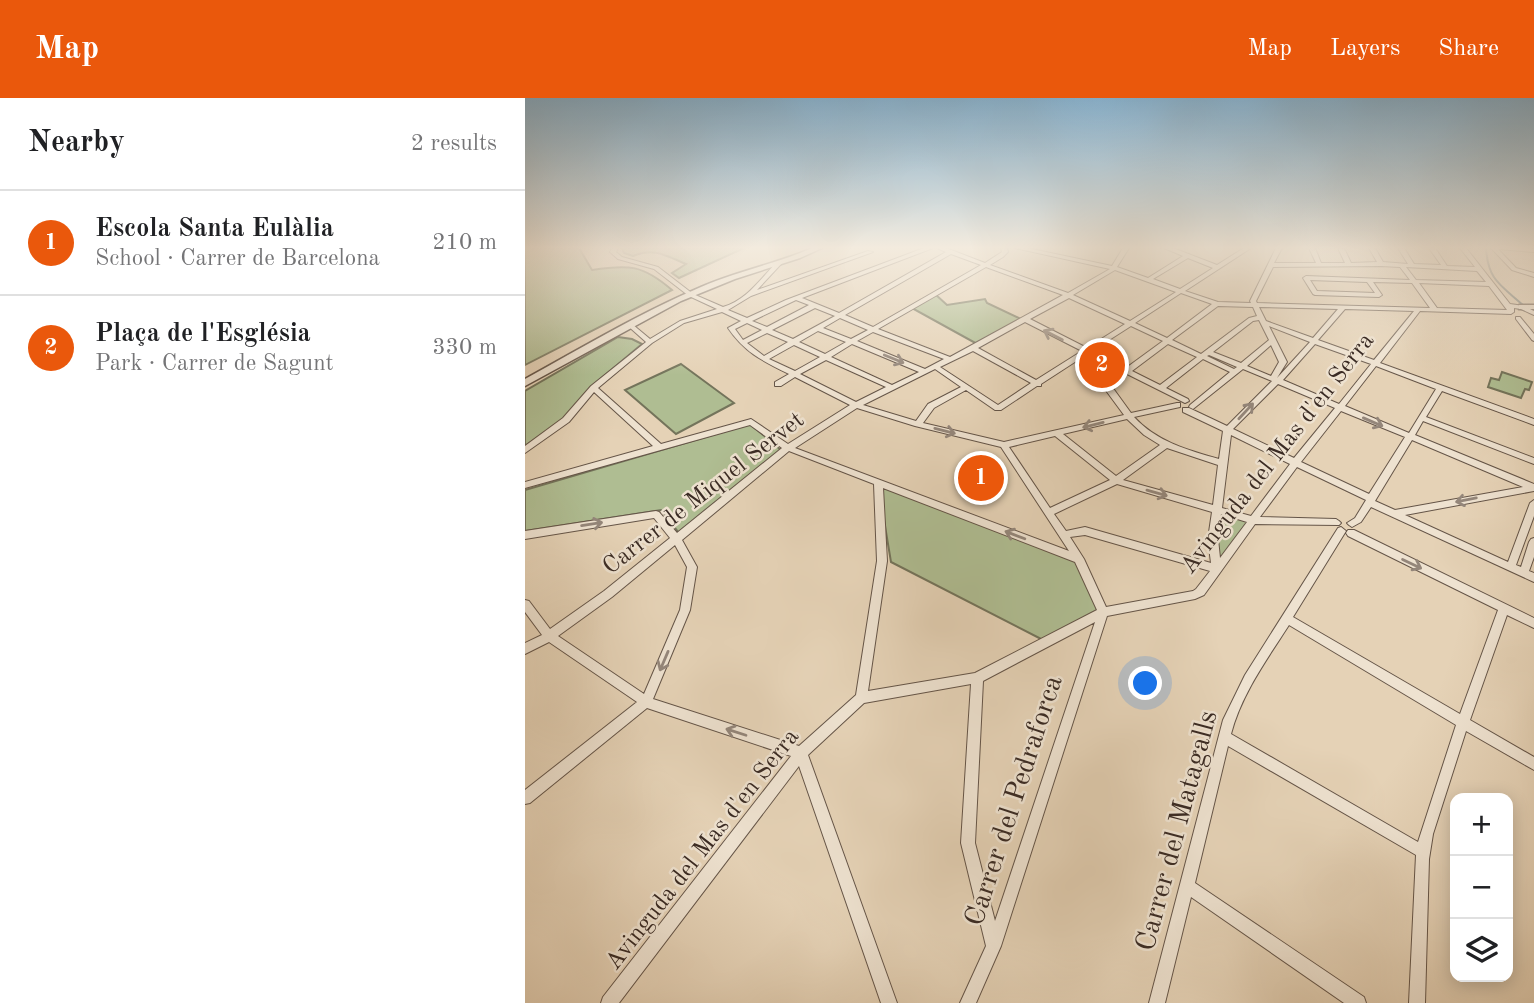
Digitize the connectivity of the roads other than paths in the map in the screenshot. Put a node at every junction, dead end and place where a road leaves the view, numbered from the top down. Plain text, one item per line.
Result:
1 (685, 290) edge
2 (702, 290) edge
3 (753, 290) edge
4 (762, 290) edge
5 (817, 290) edge
6 (882, 290) edge
7 (938, 290) edge
8 (1055, 290) edge
9 (1076, 290) edge
10 (1175, 290) edge
11 (1183, 290) edge
12 (1258, 290) edge
13 (1313, 290) edge
14 (1377, 290) edge
15 (1420, 290) edge
16 (1494, 290) edge
17 (1180, 292) junction
18 (691, 295) junction
19 (749, 295) junction
20 (1068, 295) junction
21 (797, 298) junction
22 (1217, 304) junction
23 (815, 305) junction
24 (1255, 306) junction
25 (1534, 307) edge
26 (1343, 308) junction
27 (1515, 308) junction
28 (723, 310) junction
29 (1417, 310) junction
30 (1435, 310) junction
31 (839, 316) junction
32 (1518, 318) junction
33 (1533, 318) edge
34 (1024, 319) junction
35 (745, 320) junction
36 (1263, 320) junction
37 (1131, 323) junction
38 (630, 325) junction
39 (818, 328) junction
40 (872, 329) junction
41 (767, 330) junction
42 (1534, 339) edge
43 (1168, 340) junction
44 (1273, 340) junction
45 (1313, 340) junction
46 (794, 341) junction
47 (851, 341) junction
48 (650, 342) junction
49 (742, 343) junction
50 (973, 348) junction
51 (1082, 354) junction
52 (1205, 354) junction
53 (827, 357) junction
54 (764, 359) junction
55 (950, 359) junction
56 (1374, 363) junction
57 (936, 367) junction
58 (1239, 370) junction
59 (924, 371) junction
60 (1127, 371) junction
61 (797, 374) junction
62 (1276, 382) junction
63 (525, 383) edge
64 (778, 384) dead end
65 (1038, 384) junction
66 (891, 387) junction
67 (967, 387) junction
68 (1441, 387) junction
69 (594, 388) junction
70 (1161, 388) junction
71 (856, 405) junction
72 (1185, 406) junction
73 (1339, 408) junction
74 (1129, 417) junction
75 (1422, 418) junction
76 (1534, 422) edge
77 (918, 424) junction
78 (1227, 431) junction
79 (1058, 433) junction
80 (1410, 437) junction
81 (1004, 445) junction
82 (1164, 446) junction
83 (660, 448) junction
84 (788, 448) junction
85 (525, 450) edge
86 (1534, 461) edge
87 (1221, 463) junction
88 (1295, 463) junction
89 (1116, 481) junction
90 (878, 484) junction
91 (525, 485) edge
92 (1534, 488) edge
93 (1370, 500) junction
94 (1534, 503) edge
95 (1217, 510) junction
96 (1048, 513) junction
97 (1395, 514) junction
98 (1252, 520) junction
99 (1345, 527) junction
100 (525, 535) edge
101 (1064, 535) junction
102 (677, 540) junction
103 (1534, 542) edge
104 (1079, 559) junction
105 (1511, 567) junction
106 (1216, 569) junction
107 (1529, 575) edge
108 (525, 604) edge
109 (1504, 609) junction
110 (1103, 612) junction
111 (1288, 619) junction
112 (1534, 623) edge
113 (549, 636) junction
114 (525, 649) edge
115 (977, 678) junction
116 (861, 698) junction
117 (646, 702) junction
118 (1464, 723) junction
119 (1224, 737) junction
120 (801, 753) junction
121 (1534, 764) edge
122 (525, 798) edge
123 (1423, 852) junction
124 (1187, 886) junction
125 (994, 946) junction
126 (609, 1003) edge
127 (889, 1003) edge
128 (968, 1003) edge
129 (1157, 1003) edge
130 (1357, 1003) edge
131 (1417, 1003) edge

1 - 18 street
2 - 18 street
3 - 19 street
4 - 19 street
5 - 21 street
6 - 31 street
7 - 40 street
8 - 20 street
9 - 20 street, Carrer de Miquel Servet
10 - 17 street
11 - 17 street
12 - 24 street
13 - 14 street
15 - 30 street
16 - 27 street
17 - 22 street
17 - 37 street
18 - 28 street
18 - 38 street
19 - 28 street
20 - 34 street, Carrer de Miquel Servet
20 - 37 street
21 - 23 street
21 - 35 street
22 - 24 street
22 - 43 street
23 - 31 street
23 - 41 street
24 - 26 street
24 - 36 street
25 - 27 street
26 - 29 street
26 - 45 street
27 - 30 street
27 - 32 street
27 - 33 street
28 - 35 street
28 - 48 street
29 - 30 street
29 - 56 street, Avinguda del Mas d'en Serra
31 - 39 street
31 - 40 street
32 - 33 street
32 - 42 street
34 - 50 street, Carrer de Miquel Servet
51 -> 34 street
35 - 41 street
35 - 49 street
36 - 44 street
36 - 45 street
36 - 52 street
37 - 43 street
37 - 51 street
38 - 48 street
38 - 63 street
39 - 46 street
39 - 47 street
40 - 47 street
40 - 55 street
41 - 46 street
41 - 49 street
43 - 52 street
43 - 60 street
44 - 58 street
44 - 62 street
45 - 56 street
45 - 62 street
46 - 53 street
46 - 54 street
47 - 53 street
47 -> 59 street
48 - 69 street
49 - 54 street
50 - 55 street, Carrer de Miquel Servet
50 - 65 street
51 - 60 street
51 - 65 street
51 - 74 street
52 - 58 street
52 - 70 street
53 - 61 street
53 - 66 street
54 - 61 street
55 - 57 street, Carrer de Miquel Servet
56 - 68 street
56 - 73 street, Avinguda del Mas d'en Serra
57 - 59 street, Carrer de Miquel Servet
57 - 67 street
58 - 62 street
58 - 72 street
59 - 66 street, Carrer de Miquel Servet
60 - 70 street
61 - 64 street
61 - 71 street
62 - 73 street
78 -> 62 street
65 - 67 street
66 - 71 street, Carrer de Miquel Servet
67 - 77 street
68 - 75 street, Carrer del Matagalls
68 - 76 street
69 - 83 street
69 - 85 street
70 - 72 street
71 - 77 street
71 - 84 street, Carrer de Miquel Servet
72 - 74 street
72 - 78 street
73 -> 80 street
73 - 88 street, Avinguda del Mas d'en Serra
74 -> 79 street
74 - 82 street
75 - 80 street, Carrer del Matagalls
75 - 86 street
77 -> 81 street
78 - 87 street
78 - 88 street
79 - 81 street
79 - 89 street
80 - 92 street
80 - 93 street, Carrer del Matagalls
81 - 96 street
82 - 87 street
82 - 89 street
83 - 84 street
83 - 91 street
84 - 90 street
84 - 102 street, Carrer de Miquel Servet
87 - 95 street
88 - 93 street
88 - 98 street, Avinguda del Mas d'en Serra
89 -> 95 street
89 - 96 street
104 -> 90 street
90 - 116 street
92 -> 97 street
93 - 97 street
93 - 99 street, Carrer del Matagalls
94 - 105 street
95 - 98 street
95 - 106 street
96 - 101 street
97 - 105 street
98 - 99 street
98 - 106 street, Avinguda del Mas d'en Serra
99 -> 109 street
99 - 111 street, Carrer del Matagalls
100 -> 102 street
101 - 104 street
101 - 106 street
102 - 113 street, Carrer de Miquel Servet
102 -> 117 street
103 - 107 street
104 - 110 street
105 - 107 street
106 - 110 street, Avinguda del Mas d'en Serra
108 - 113 street
109 - 112 street
109 - 118 street
110 - 115 street, Avinguda del Mas d'en Serra
110 - 125 street, Carrer del Pedraforca
111 - 118 street
111 - 119 street, Carrer del Matagalls
113 - 114 street, Carrer de Miquel Servet
113 - 117 street
115 - 116 street, Avinguda del Mas d'en Serra
115 - 125 street
116 - 120 street, Avinguda del Mas d'en Serra
120 -> 117 street
117 - 122 street
118 - 121 street
118 - 123 street
119 - 123 street
119 - 124 street, Carrer del Matagalls
120 - 126 street, Avinguda del Mas d'en Serra
120 - 127 street
123 - 131 street
124 - 129 street, Carrer del Matagalls
124 - 130 street
125 - 128 street, Carrer del Pedraforca

